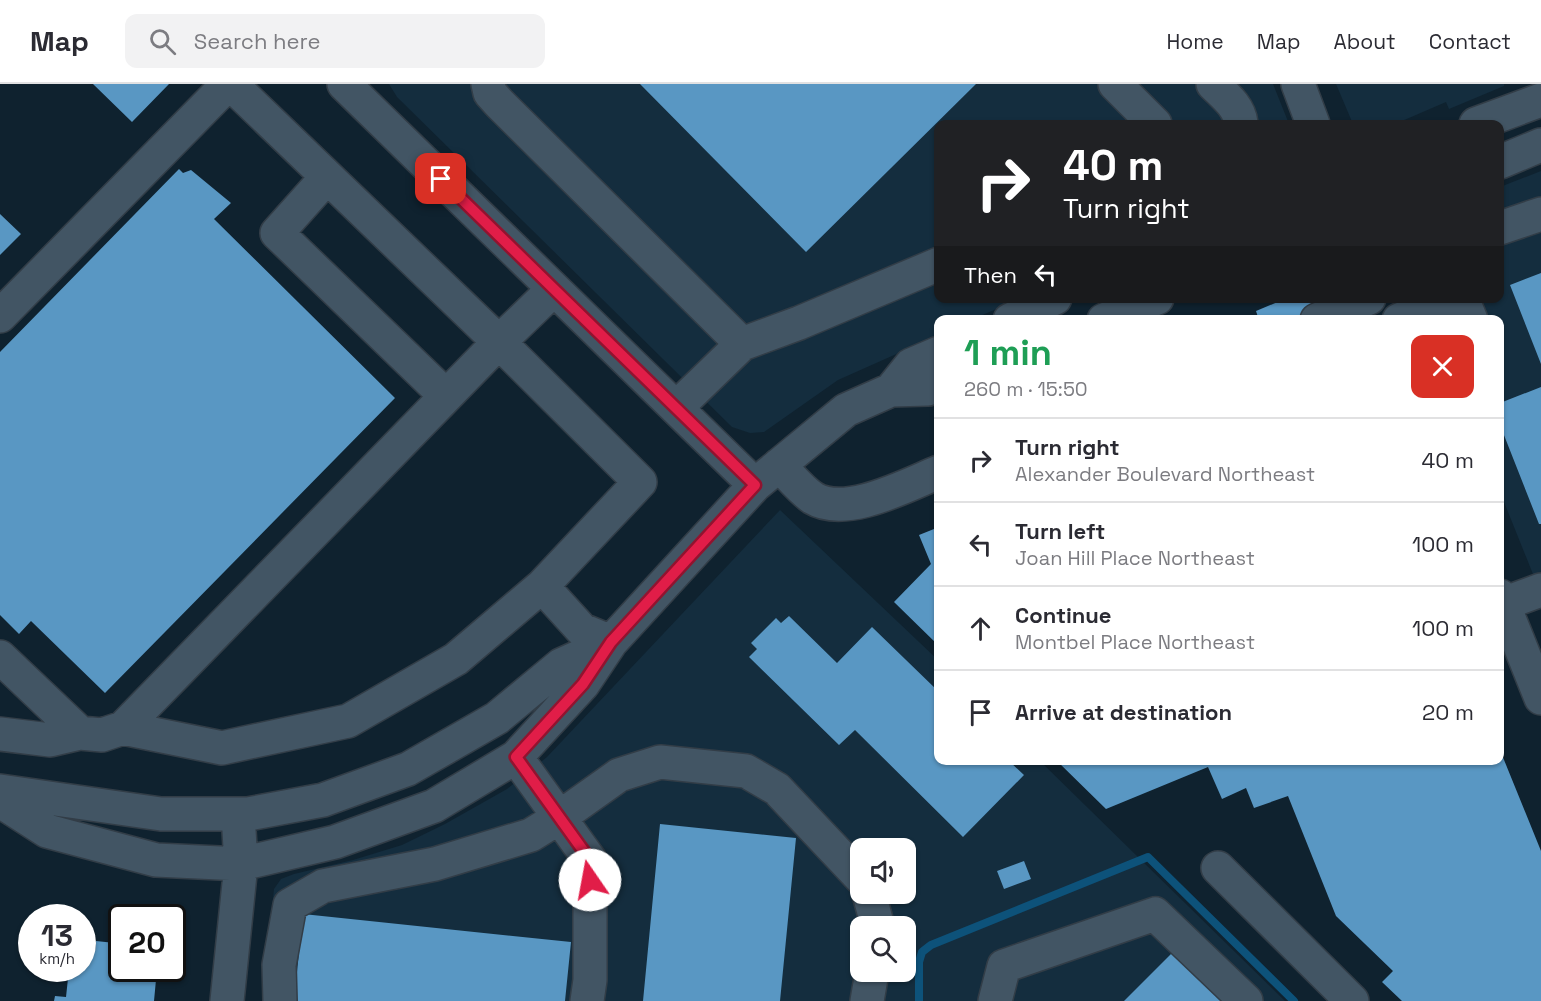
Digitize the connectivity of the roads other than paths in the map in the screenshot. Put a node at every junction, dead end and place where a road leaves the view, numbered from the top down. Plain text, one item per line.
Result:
1 (229, 84) edge
2 (344, 84) edge
3 (488, 84) edge
4 (1115, 84) edge
5 (1213, 84) edge
6 (1298, 84) edge
7 (1541, 100) edge
8 (1151, 120) edge
9 (1239, 120) edge
10 (1312, 120) edge
11 (1487, 120) edge
12 (1541, 145) edge
13 (1504, 160) edge
14 (327, 177) junction
15 (1541, 214) edge
16 (1504, 227) edge
17 (934, 266) edge
18 (554, 289) junction
19 (1045, 303) edge
20 (1145, 303) edge
21 (1357, 303) edge
22 (1438, 303) edge
23 (0, 315) edge
24 (1020, 315) edge
25 (1116, 315) edge
26 (1329, 315) edge
27 (1410, 315) edge
28 (500, 342) junction
29 (742, 344) junction
30 (934, 354) edge
31 (934, 386) edge
32 (891, 390) junction
33 (446, 396) junction
34 (676, 408) junction
35 (934, 474) edge
36 (767, 475) junction
37 (542, 586) junction
38 (1541, 590) edge
39 (1504, 599) edge
40 (1504, 605) edge
41 (611, 642) junction
42 (0, 657) edge
43 (1541, 698) edge
44 (123, 728) junction
45 (81, 733) junction
46 (0, 734) edge
47 (516, 757) junction
48 (0, 791) edge
49 (0, 801) edge
50 (238, 814) junction
51 (560, 818) junction
52 (241, 864) junction
53 (850, 866) edge
54 (1218, 868) dead end
55 (232, 948) junction
56 (281, 953) junction
57 (870, 982) edge
58 (227, 1001) edge
59 (280, 1001) edge
60 (587, 1001) edge
61 (867, 1001) edge
62 (995, 1001) edge
63 (1246, 1001) edge
64 (1352, 1001) edge

1 - 14 street
1 - 23 street
2 - 18 street
3 - 29 street
4 - 8 street
5 - 9 street
6 - 10 street
7 - 11 street
12 - 13 street
14 - 28 street
14 - 33 street
15 - 16 street
17 - 29 street
18 - 28 street
18 - 34 street
19 - 24 street
20 - 25 street
21 - 26 street
22 - 27 street
28 - 33 street
28 - 37 street
29 - 34 street
30 - 32 street
31 - 32 street
32 - 36 street
33 - 44 street
34 - 36 street
35 - 36 street
36 - 41 street
37 - 41 street
37 - 44 street
38 - 39 street
40 - 43 street
41 - 47 street
41 - 50 street
42 - 45 street
44 - 45 street
45 - 46 street
47 - 51 street
47 - 52 street
48 - 50 street
49 - 52 street
50 - 52 street
51 - 53 street
51 - 56 street
51 - 60 street
52 - 55 street
54 - 64 street
55 - 56 street
55 - 58 street
56 - 59 street
57 - 61 street
62 - 63 street

